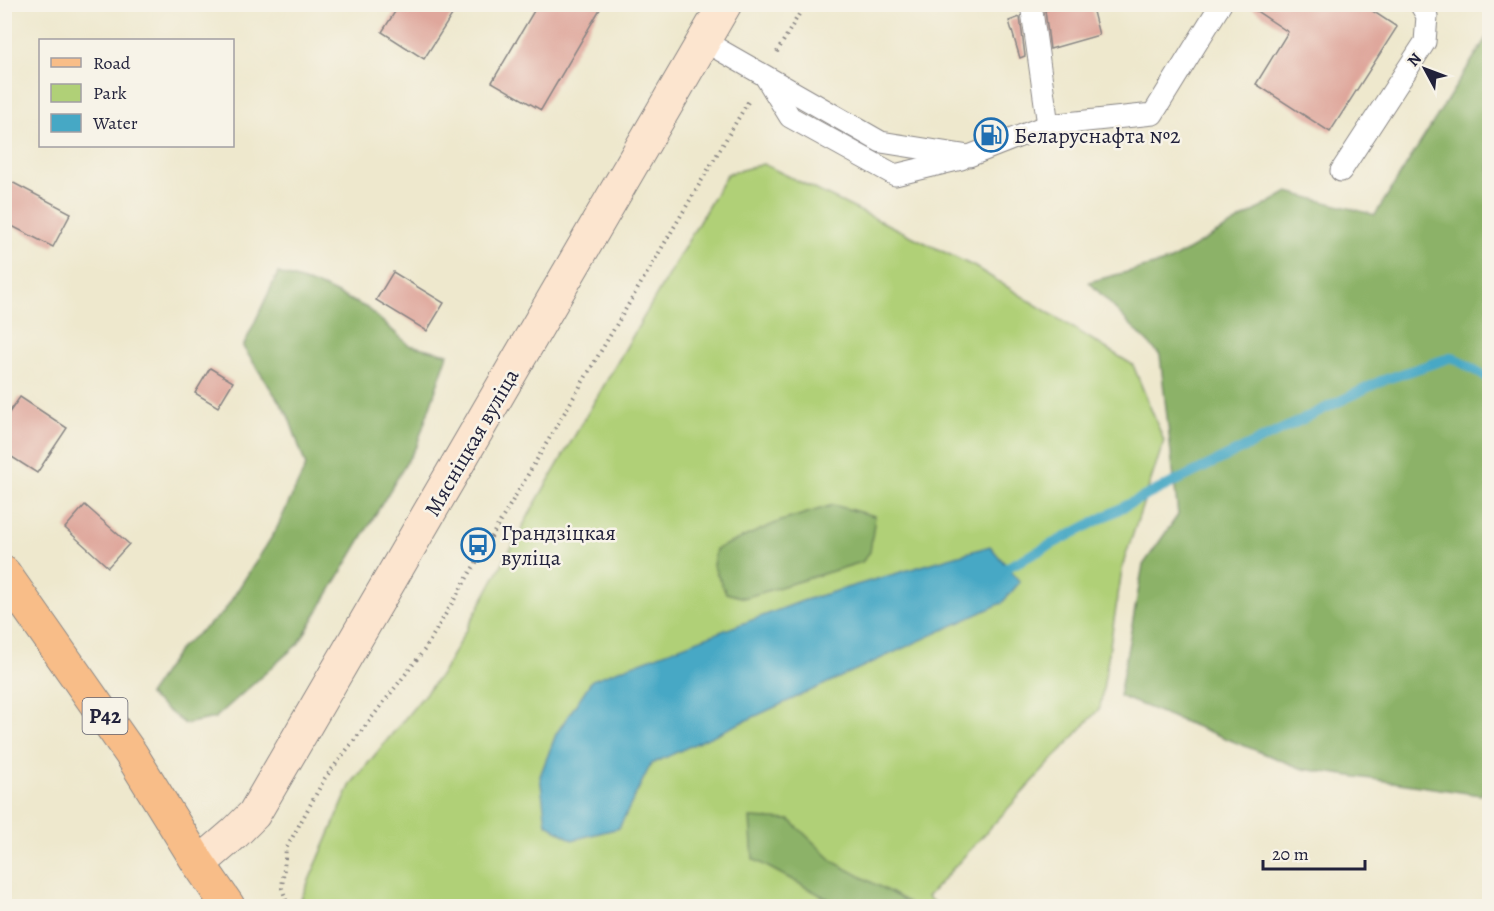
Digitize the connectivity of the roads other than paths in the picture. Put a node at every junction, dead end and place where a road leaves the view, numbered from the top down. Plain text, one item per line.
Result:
1 (725, 4) edge
2 (1030, 4) edge
3 (1221, 4) edge
4 (1420, 4) edge
5 (704, 41) junction
6 (764, 75) junction
7 (1048, 125) junction
8 (969, 156) junction
9 (1341, 171) dead end
10 (4, 573) edge
11 (199, 864) junction
12 (228, 906) edge

1 - 5 main road, Мясніцкая вуліца
2 - 7 lane
3 - 7 lane
4 - 9 lane
5 - 6 lane
5 - 11 main road, Мясніцкая вуліца
6 - 8 lane
6 - 8 lane
7 - 8 lane
10 - 11 main road, Р42
11 - 12 main road, Р42

